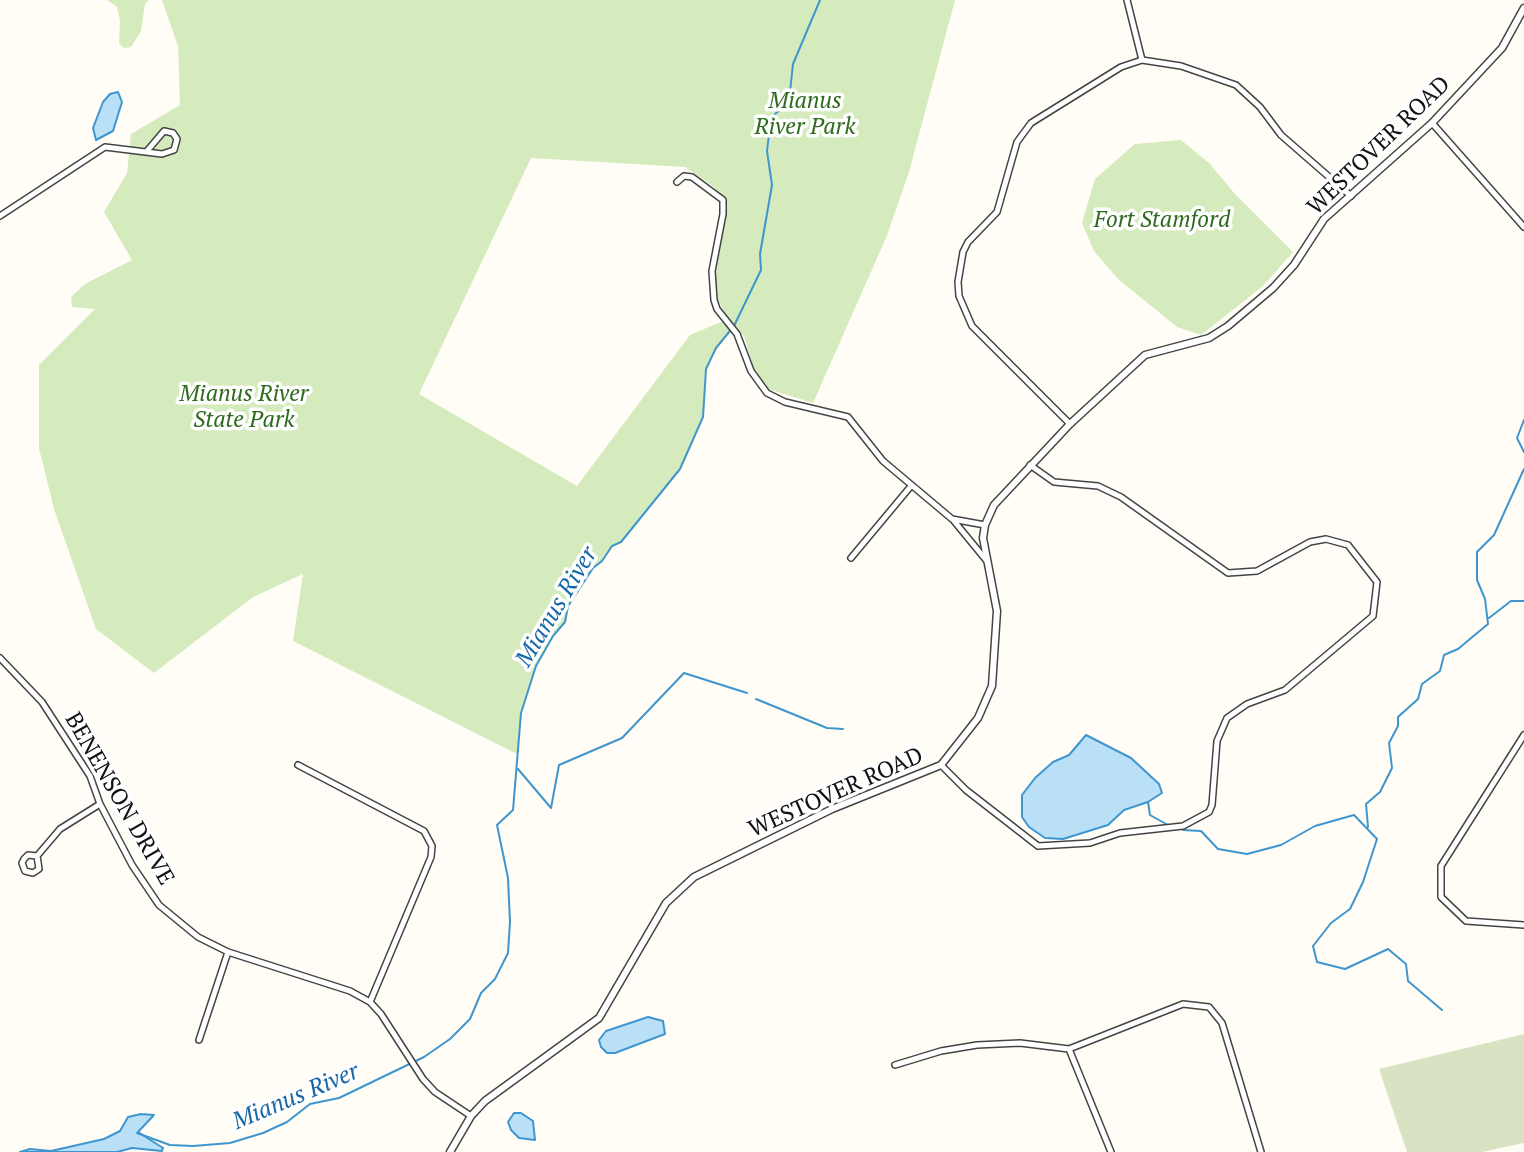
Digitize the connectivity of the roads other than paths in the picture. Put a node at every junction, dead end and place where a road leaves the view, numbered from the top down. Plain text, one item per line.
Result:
1 (1127, 0) edge
2 (1524, 8) edge
3 (1142, 60) junction
4 (1432, 123) junction
5 (147, 151) junction
6 (677, 182) dead end
7 (1351, 196) junction
8 (0, 216) edge
9 (1524, 227) edge
10 (1070, 424) junction
11 (1030, 465) junction
12 (911, 486) junction
13 (952, 519) junction
14 (985, 525) junction
15 (851, 558) dead end
16 (986, 560) junction
17 (1, 661) edge
18 (1524, 735) edge
19 (298, 765) dead end
20 (941, 765) junction
21 (100, 804) junction
22 (37, 856) dead end
23 (1524, 925) edge
24 (228, 952) junction
25 (370, 1002) junction
26 (199, 1040) dead end
27 (1069, 1049) junction
28 (895, 1065) dead end
29 (471, 1116) junction
30 (450, 1152) edge
31 (1111, 1152) edge
32 (1261, 1152) edge

1 - 3 street
2 - 4 street, WESTOVER ROAD
3 - 7 street
3 - 10 street
4 - 7 street, WESTOVER ROAD
4 - 9 street
5 - 5 street
5 - 8 street
6 - 12 street
7 - 10 street, WESTOVER ROAD
10 - 11 street, WESTOVER ROAD
11 - 14 street, WESTOVER ROAD
11 - 20 street
12 - 13 street
12 - 15 street
13 - 14 street
13 - 16 street
14 - 16 street, WESTOVER ROAD
16 - 20 street, WESTOVER ROAD
17 - 21 street, BENENSON DRIVE
18 - 23 street
19 - 25 street
20 - 29 street, WESTOVER ROAD
21 - 22 street
21 - 24 street, BENENSON DRIVE
24 - 25 street, BENENSON DRIVE
24 - 26 street
25 - 29 street
27 - 28 street
27 - 31 street
27 - 32 street
29 - 30 street, WESTOVER ROAD

